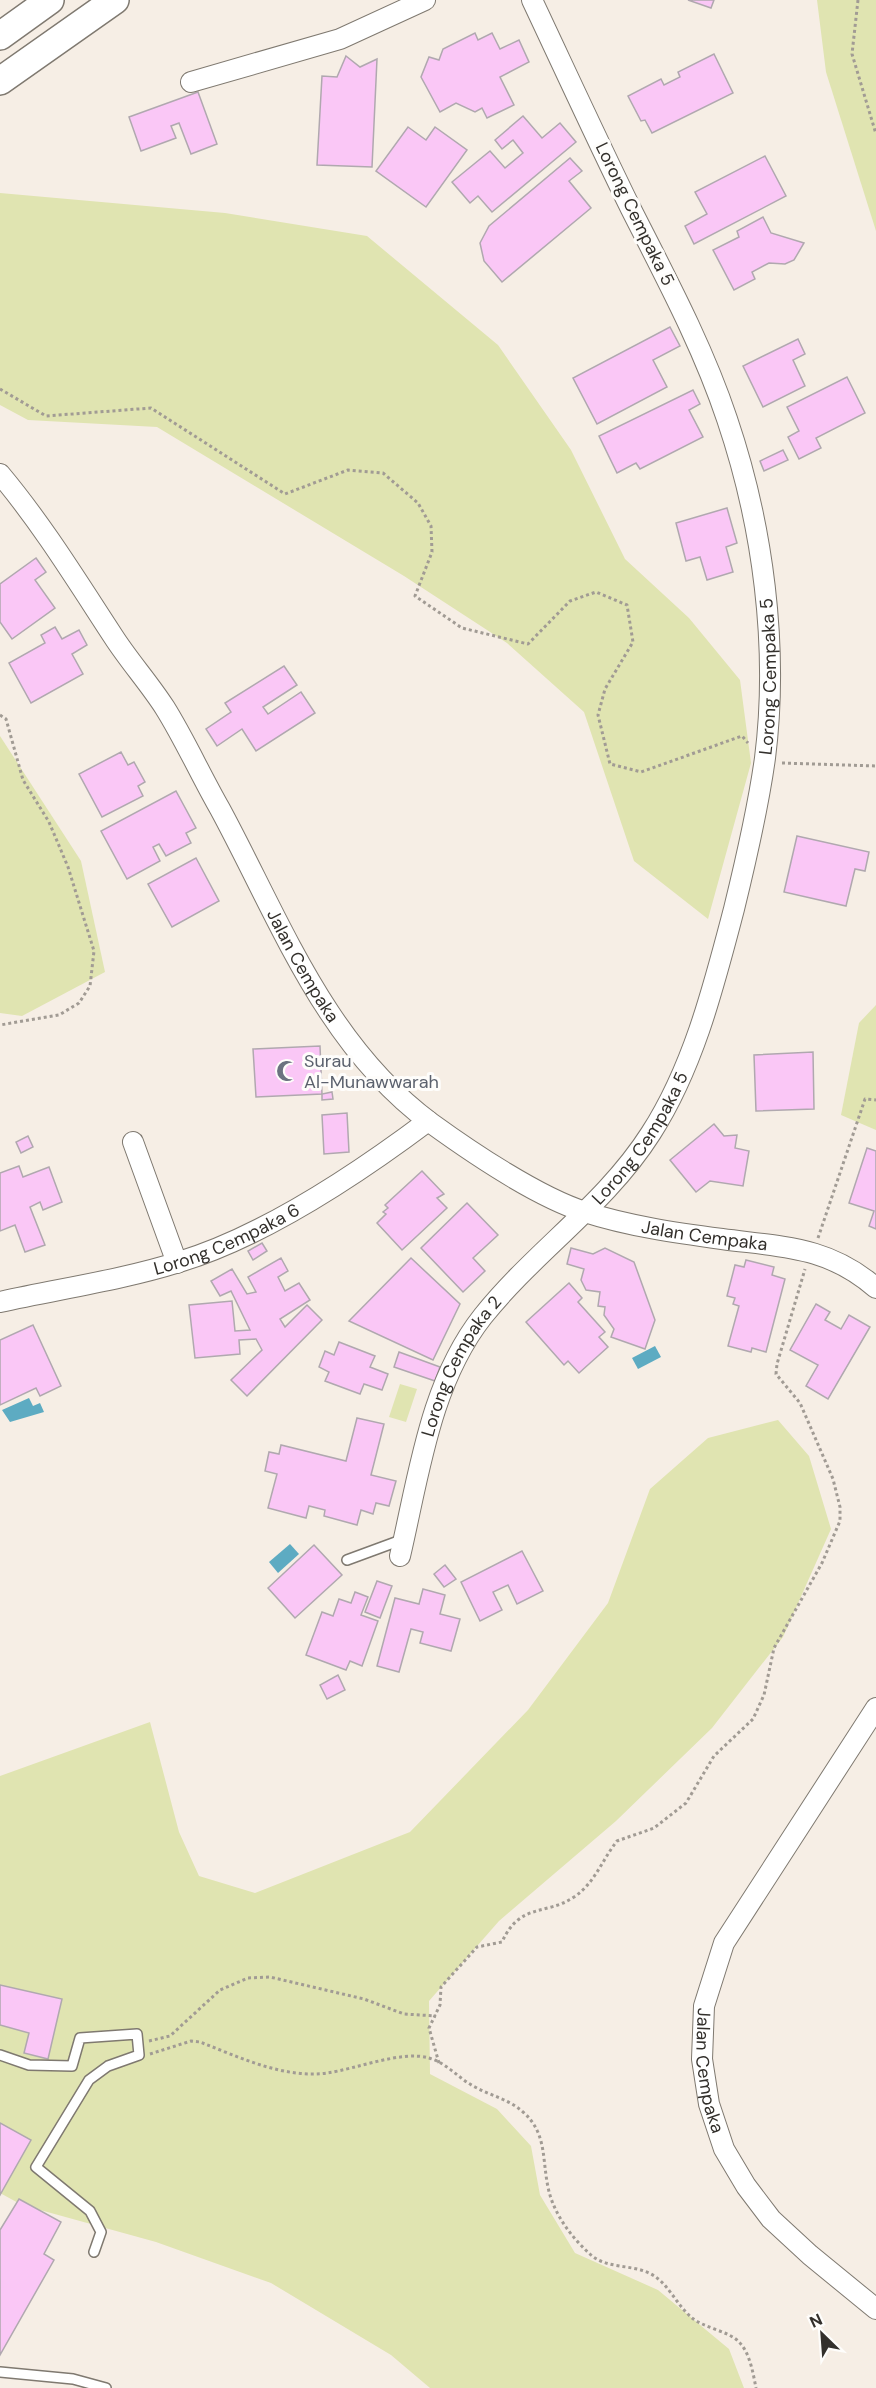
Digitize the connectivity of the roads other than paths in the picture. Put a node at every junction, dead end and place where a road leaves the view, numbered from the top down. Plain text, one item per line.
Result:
1 (50, 0) edge
2 (115, 0) edge
3 (424, 0) edge
4 (532, 0) edge
5 (0, 36) edge
6 (0, 81) edge
7 (191, 82) dead end
8 (0, 474) edge
9 (428, 1121) junction
10 (133, 1142) dead end
11 (585, 1212) junction
12 (177, 1263) junction
13 (876, 1288) edge
14 (0, 1302) edge
15 (402, 1548) joint
16 (347, 1560) dead end
17 (876, 1708) edge
18 (0, 2055) edge
19 (94, 2252) dead end
20 (876, 2308) edge
21 (0, 2372) edge
22 (106, 2388) edge

1 - 5 main road
2 - 6 main road
3 - 7 street
4 - 11 street, Lorong Cempaka 5
8 - 9 street, Jalan Cempaka
9 - 11 street, Jalan Cempaka
9 - 12 street, Lorong Cempaka 6
10 - 12 street
11 - 13 street, Jalan Cempaka
11 - 15 street, Lorong Cempaka 2
12 - 14 street, Lorong Cempaka 6
15 - 16 lane
17 - 20 street, Jalan Cempaka
18 - 19 lane
21 - 22 lane

